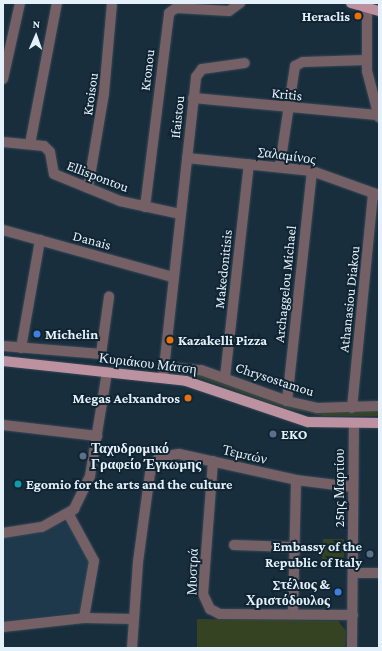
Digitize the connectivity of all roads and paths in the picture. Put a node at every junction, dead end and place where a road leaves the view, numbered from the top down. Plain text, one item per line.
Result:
1 (20, 3) edge
2 (57, 3) edge
3 (112, 3) edge
4 (240, 3) edge
5 (351, 3) edge
6 (367, 8) junction
7 (379, 11) edge
8 (366, 60) junction
9 (245, 63) dead end
10 (3, 79) edge
11 (193, 98) junction
12 (288, 108) junction
13 (378, 116) edge
14 (3, 144) edge
15 (30, 144) junction
16 (187, 158) junction
17 (249, 164) junction
18 (280, 165) junction
19 (312, 171) junction
20 (88, 188) junction
21 (376, 194) edge
22 (145, 207) junction
23 (180, 214) junction
24 (3, 230) edge
25 (40, 240) junction
26 (173, 277) junction
27 (110, 297) dead end
28 (3, 346) edge
29 (21, 348) junction
30 (51, 352) junction
31 (3, 361) edge
32 (49, 366) junction
33 (107, 372) junction
34 (164, 372) junction
35 (225, 377) junction
36 (287, 401) junction
37 (379, 406) edge
38 (352, 408) junction
39 (379, 423) edge
40 (354, 424) junction
41 (3, 425) edge
42 (97, 436) junction
43 (213, 461) junction
44 (296, 480) junction
45 (353, 487) junction
46 (69, 515) junction
47 (3, 533) edge
48 (234, 545) dead end
49 (293, 546) junction
50 (353, 573) junction
51 (379, 573) edge
52 (293, 614) junction
53 (353, 615) junction
54 (84, 618) junction
55 (132, 619) junction
56 (3, 627) edge
57 (132, 648) edge
58 (352, 648) edge

1 - 10 street
2 - 15 street
3 - 20 street, Kroisou
4 - 22 street, Kronou
5 - 6 main road
6 - 7 main road
6 - 8 street
8 - 12 street
8 - 13 street
9 - 11 street, Ifaistou
11 - 12 street, Kritis
11 - 16 street, Ifaistou
12 - 13 street, Kritis
12 - 18 street
14 - 15 street, Ellispontou
15 - 20 street, Ellispontou
16 - 17 street, Σαλαμίνος
16 - 23 street, Ifaistou
17 - 18 street, Σαλαμίνος
17 - 35 street, Makedonitisis
18 - 19 street, Σαλαμίνος
19 - 21 street, Σαλαμίνος
19 - 36 street, Archaggelou Michael
20 - 22 street, Ellispontou
21 - 38 street, Athanasiou Diakou
22 - 23 street, Ellispontou
23 - 26 street, Ifaistou
24 - 25 street, Danais
25 - 26 street, Danais
25 - 29 street
26 - 34 street, Ifaistou
27 - 30 street
28 - 29 street
29 - 30 street
30 - 32 street
31 - 32 main road, Κυριάκου Μάτση
32 - 33 main road, Κυριάκου Μάτση
33 - 34 main road, Κυριάκου Μάτση
33 - 42 street
34 - 35 street, Chrysostamou
34 - 40 main road, Κυριάκου Μάτση
35 - 36 street, Chrysostamou
36 - 38 street, Chrysostamou
37 - 38 street, Chrysostamou
39 - 40 main road, Κυριάκου Μάτση
40 - 45 street, 25ης Μαρτίου
41 - 42 street
42 - 46 street
43 - 44 street, Τεμπών
43 - 52 street, Μυστρά
43 - 55 street, Τεμπών
44 - 45 street, Τεμπών
44 - 49 street
45 - 50 street, 25ης Μαρτίου
46 - 47 street
46 - 54 street
48 - 49 street
49 - 52 street
50 - 51 street
50 - 53 street, 25ης Μαρτίου
52 - 53 street, Μυστρά
53 - 58 street, 25ης Μαρτίου
54 - 55 street
54 - 56 street
55 - 57 street, Τεμπών

